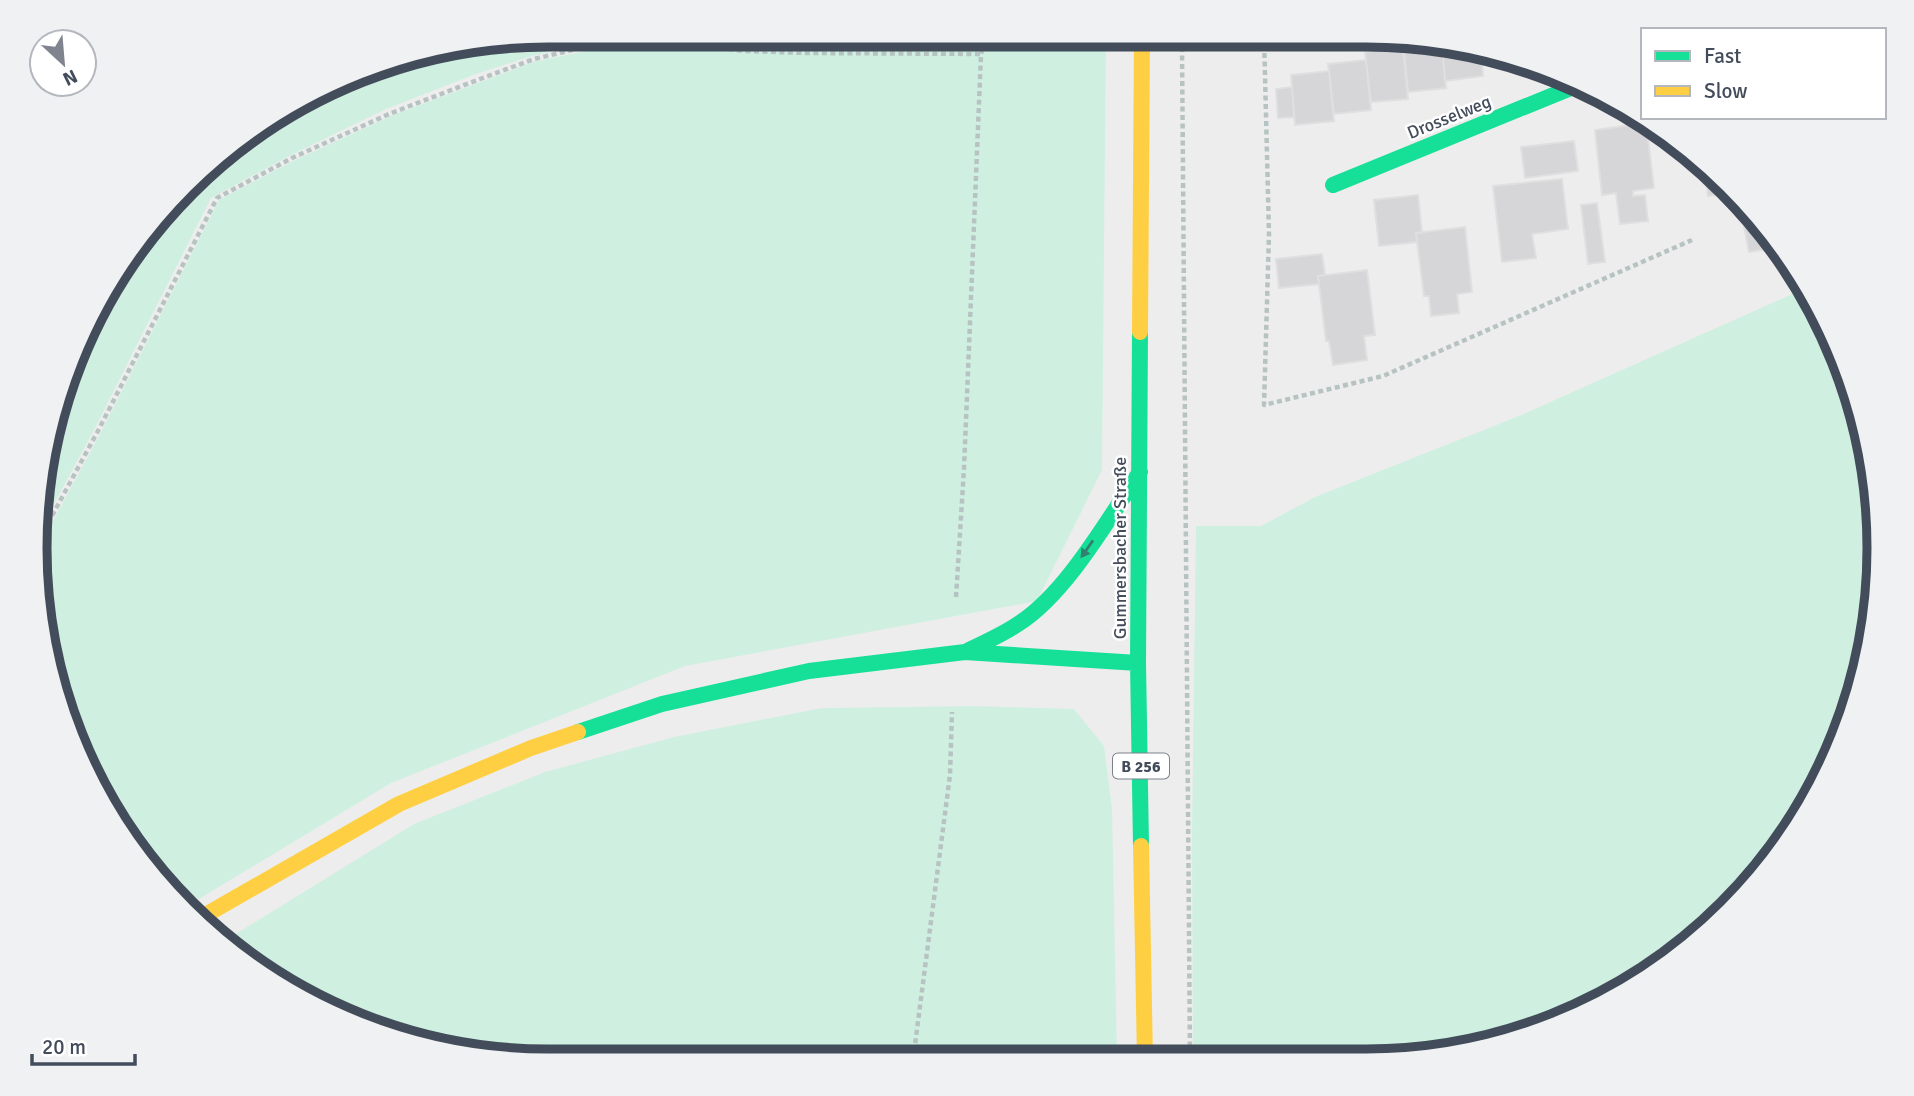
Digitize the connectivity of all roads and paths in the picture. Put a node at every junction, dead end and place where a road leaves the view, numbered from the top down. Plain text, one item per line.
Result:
1 (585, 47) edge
2 (709, 47) edge
3 (983, 47) edge
4 (1142, 47) edge
5 (1181, 47) edge
6 (1264, 47) edge
7 (981, 54) junction
8 (1567, 89) edge
9 (1334, 185) dead end
10 (1692, 240) dead end
11 (1140, 472) junction
12 (48, 524) edge
13 (956, 597) dead end
14 (965, 652) junction
15 (1138, 663) junction
16 (952, 712) dead end
17 (207, 914) edge
18 (914, 1049) edge
19 (1145, 1049) edge
20 (1190, 1049) edge

1 - 12 path
2 - 7 path
3 - 7 path
4 - 11 main road, Gummersbacher Straße / B 256
5 - 20 path
6 - 10 path
7 - 13 path
8 - 9 main road, Drosselweg
11 -> 14 main road
11 - 15 main road, Gummersbacher Straße / B 256
14 - 15 main road
14 - 17 main road
15 - 19 main road, Gummersbacher Straße / B 256
16 - 18 path

